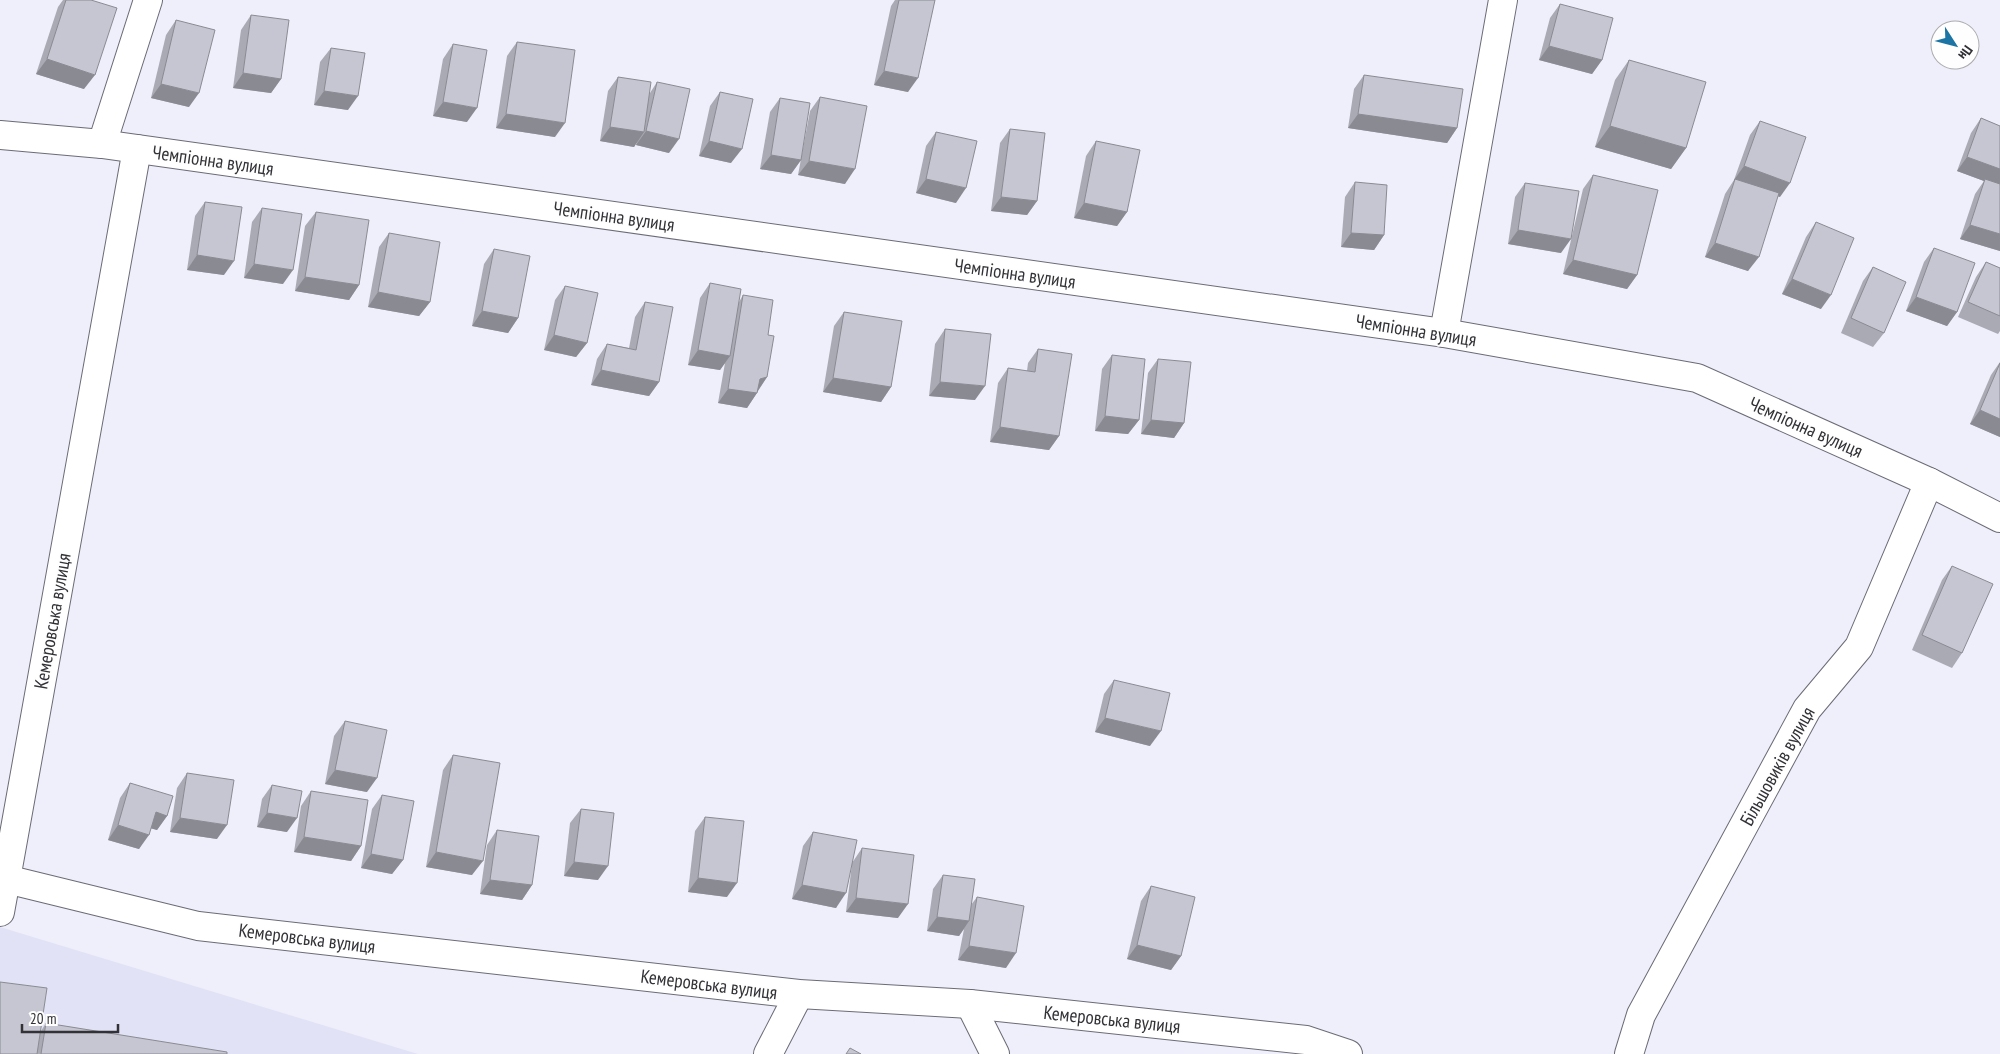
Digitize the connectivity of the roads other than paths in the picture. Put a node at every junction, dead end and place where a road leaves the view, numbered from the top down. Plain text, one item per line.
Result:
1 (148, 0) edge
2 (1504, 0) edge
3 (0, 135) edge
4 (102, 144) junction
5 (138, 149) junction
6 (1444, 333) junction
7 (1929, 482) junction
8 (2000, 518) edge
9 (6, 879) junction
10 (0, 912) edge
11 (799, 994) junction
12 (970, 1004) junction
13 (768, 1054) edge
14 (995, 1054) edge
15 (1348, 1054) edge
16 (1628, 1054) edge

1 - 4 street
2 - 6 street
3 - 4 street, Чемпіонна вулиця
4 - 5 street, Чемпіонна вулиця
5 - 6 street, Чемпіонна вулиця
5 - 9 street, Кемеровська вулиця
6 - 7 street, Чемпіонна вулиця
7 - 8 street, Чемпіонна вулиця
7 - 16 street, Більшовиків вулиця
9 - 10 street
9 - 11 street, Кемеровська вулиця
11 - 12 street, Кемеровська вулиця
11 - 13 street
12 - 14 street
12 - 15 street, Кемеровська вулиця

